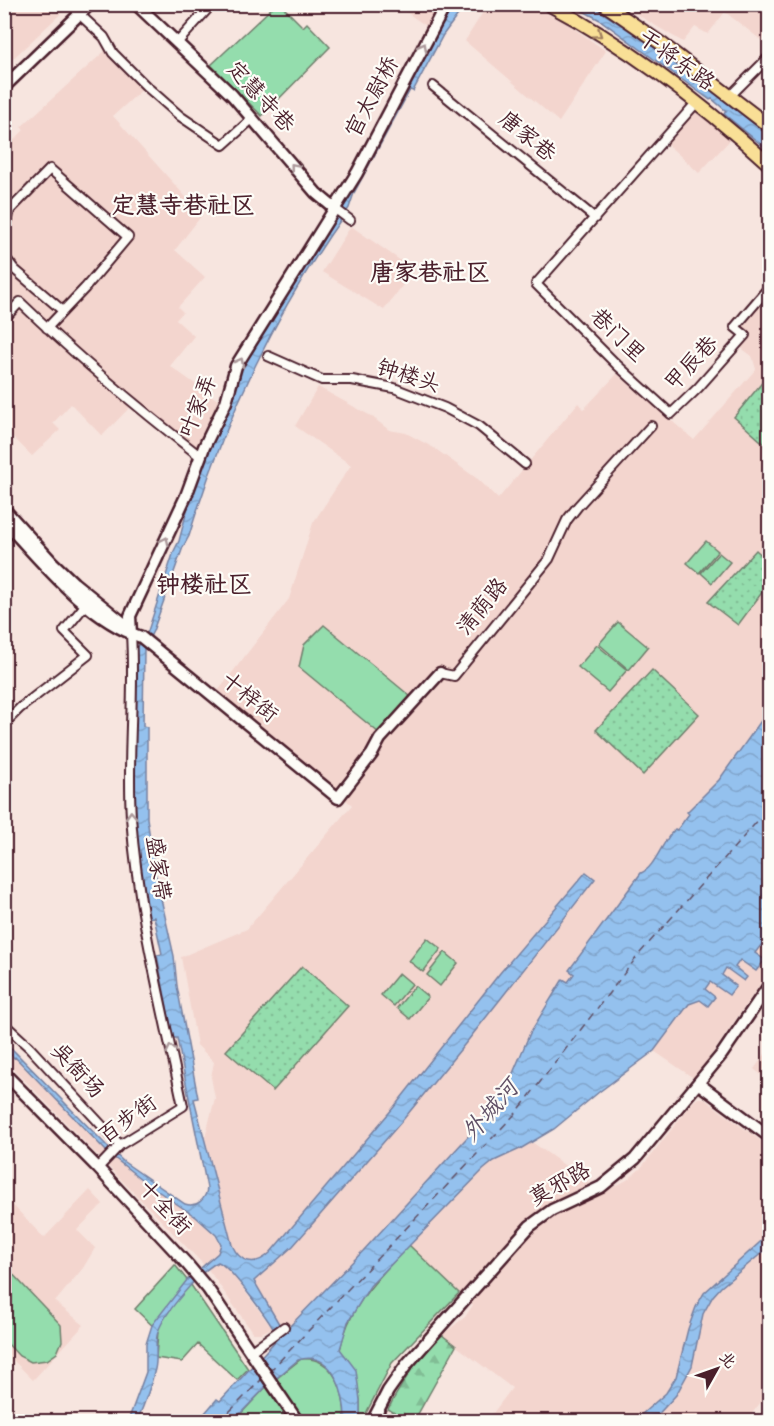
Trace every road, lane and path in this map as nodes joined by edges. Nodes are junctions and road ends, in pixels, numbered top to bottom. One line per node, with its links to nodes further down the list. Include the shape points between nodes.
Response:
1 (90, 4): 7 (street)
2 (136, 4): 8 (street, 定慧寺巷)
3 (212, 4): 8 (street)
4 (446, 4): 19 (street, 官太尉桥, one-way to 4)
5 (548, 4): 14 (main road, 干将东路, one-way to 14, via 592,29)
6 (604, 4): 13 (main road, 干将东路)
7 (80, 10): 10 (street); 12 (street); 15 (street, via 113,53 146,86 180,116 223,145)
8 (177, 43): 15 (street, 定慧寺巷)
9 (770, 56): 13 (street)
10 (4, 80)
11 (434, 86): 21 (street, 唐家巷)
12 (4, 87)
13 (731, 96): 16 (main road, 干将东路)
14 (697, 102): 17 (main road, 干将东路); 21 (street)
15 (253, 118): 19 (street, 定慧寺巷, one-way to 15, via 316,193)
16 (770, 127)
17 (770, 165)
18 (7, 209): 22 (street); 25 (street, via 50,169 128,237)
19 (336, 209): 20 (street, 定慧寺巷); 31 (street, 叶家弄, one-way to 19, via 226,402 236,366)
20 (347, 218)
21 (595, 218): 29 (street, 巷门里, via 536,284)
22 (4, 235)
23 (4, 256): 25 (street)
24 (770, 286): 29 (street, 甲辰巷, via 735,327 745,335)
25 (63, 311): 27 (street)
26 (4, 319): 27 (street, via 20,302)
27 (47, 328): 31 (street, via 146,415)
28 (268, 356): 32 (street, 钟楼头, via 322,380 352,380 394,388 445,408 479,426)
29 (671, 414)
30 (651, 426): 37 (street, 清荫路, via 567,520 549,560 453,676)
31 (201, 457): 36 (street, 叶家弄, one-way to 31, via 130,616)
32 (525, 464)
33 (4, 509): 36 (street, 十梓街, via 74,583)
34 (4, 521): 35 (street, 十梓街, via 57,579)
35 (86, 604): 36 (street, 十梓街); 38 (street, via 64,631 88,656)
36 (141, 638): 39 (street, 十梓街); 44 (street, 盛家带, one-way to 36, via 145,924 134,849 133,663)
37 (440, 673): 39 (street, 清荫路, via 380,739)
38 (4, 724)
39 (338, 798)
40 (770, 984): 43 (street, 莫邪路)
41 (4, 1024): 46 (street, 吴衙场)
42 (5, 1075): 47 (street, 十全街)
43 (699, 1084): 45 (street); 51 (street, 莫邪路, via 619,1174 541,1216 530,1226 407,1365)
44 (183, 1106): 46 (street, 百步街)
45 (770, 1137)
46 (118, 1148): 47 (street, 百步街)
47 (98, 1168): 49 (street, 十全街, via 196,1275)
48 (284, 1327): 49 (street)
49 (251, 1354): 50 (street, 十全街)
50 (298, 1422)
51 (372, 1422)

